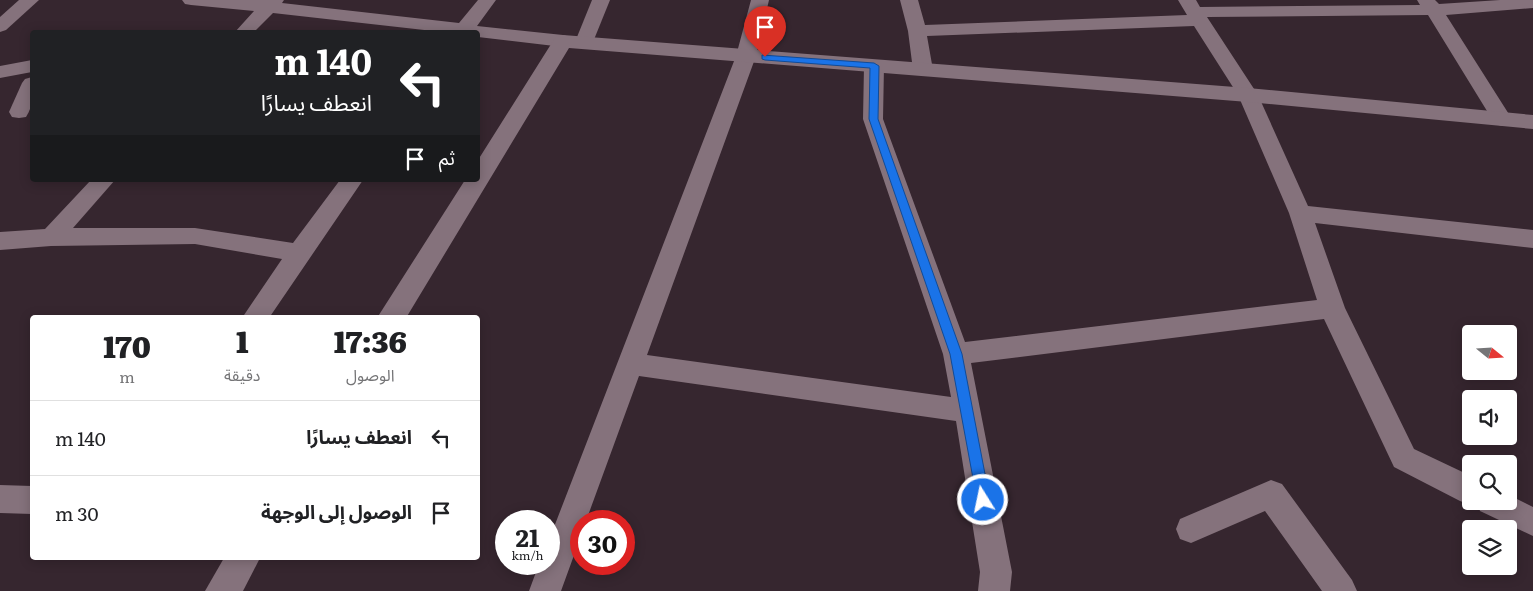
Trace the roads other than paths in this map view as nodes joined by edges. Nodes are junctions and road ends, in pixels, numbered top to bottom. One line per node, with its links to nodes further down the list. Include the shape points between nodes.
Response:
1 (30, 0): 11 (street)
2 (191, 0): 7 (street)
3 (487, 0): 14 (street)
4 (600, 0): 17 (street)
5 (760, 0): 18 (street)
6 (909, 0): 15 (street)
7 (272, 3): 12 (street); 13 (street)
8 (1533, 3): 9 (street)
9 (1430, 5): 10 (street); 26 (street)
10 (1194, 11): 15 (street); 24 (street)
11 (0, 26)
12 (246, 30)
13 (449, 30)
14 (464, 30)
15 (917, 31): 21 (street)
16 (480, 33): 17 (street)
17 (574, 41): 18 (street); 28 (street)
18 (746, 56): 20 (street); 41 (street)
19 (30, 66): 22 (street)
20 (874, 66): 21 (street); 40 (street, via 873,119)
21 (923, 70): 24 (street)
22 (0, 72)
23 (30, 87): 25 (street)
24 (1248, 95): 26 (street); 32 (street)
25 (19, 112)
26 (1502, 119): 27 (street)
27 (1533, 122)
28 (480, 175)
29 (102, 182): 33 (street)
30 (351, 182): 36 (street)
31 (475, 182): 39 (street)
32 (1300, 213): 34 (street); 37 (street)
33 (51, 237): 35 (street); 36 (street, via 194,236)
34 (1533, 239)
35 (0, 241)
36 (298, 253): 38 (street)
37 (1332, 308): 40 (street); 43 (street, via 1404,458)
38 (257, 315)
39 (393, 315)
40 (956, 354): 42 (street)
41 (631, 364): 42 (street); 51 (street)
42 (968, 411): 52 (street, via 996,572)
43 (1462, 487)
44 (0, 499): 45 (street)
45 (30, 500)
46 (1509, 510): 47 (street)
47 (1533, 522)
48 (1191, 529): 53 (street, via 1271,494)
49 (242, 560): 50 (street)
50 (223, 591)
51 (545, 591)
52 (994, 591)
53 (1341, 591)

